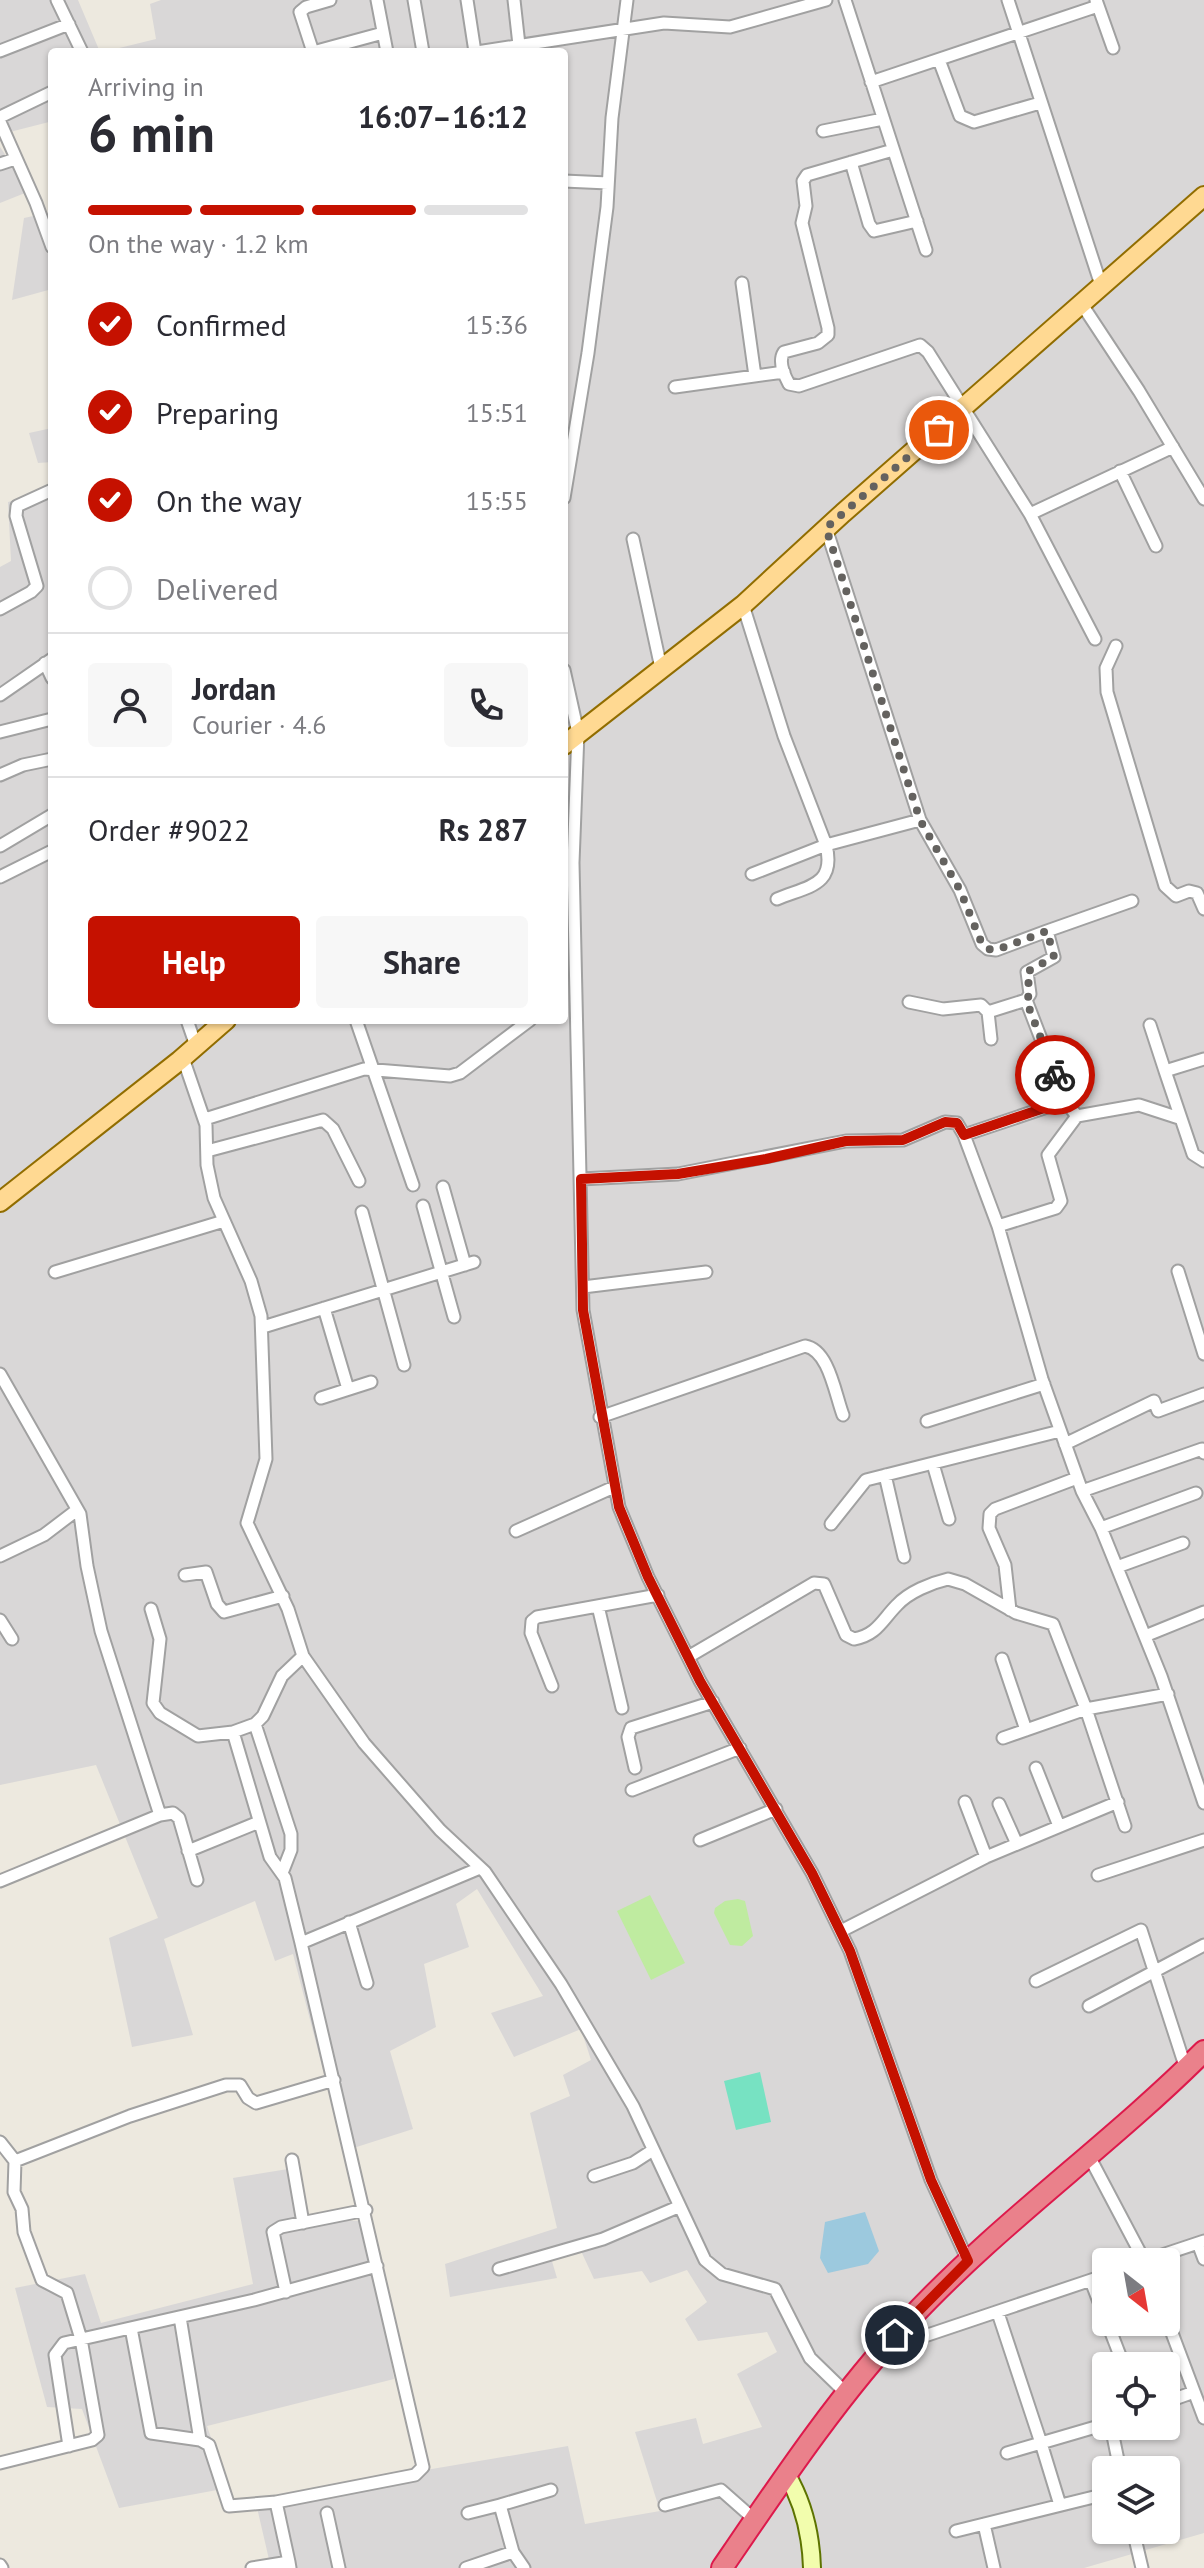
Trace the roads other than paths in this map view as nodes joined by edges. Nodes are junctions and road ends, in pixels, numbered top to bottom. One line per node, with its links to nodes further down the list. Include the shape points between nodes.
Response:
1 (57, 0): 12 (street)
2 (330, 0): 18 (street, via 300,12)
3 (377, 0): 14 (street)
4 (414, 0): 21 (street)
5 (467, 0): 22 (street)
6 (514, 0): 16 (street)
7 (627, 0): 13 (street)
8 (826, 0): 13 (street, via 730,27 664,23)
9 (845, 0): 27 (street)
10 (1008, 0): 15 (street)
11 (1097, 3): 15 (street); 24 (street)
12 (69, 24): 17 (street); 25 (street)
13 (622, 30): 16 (street); 38 (street)
14 (383, 33): 19 (street); 20 (street)
15 (1016, 34): 26 (street); 29 (street)
16 (519, 45): 23 (street)
17 (80, 48)
18 (312, 48)
19 (328, 48)
20 (386, 48)
21 (422, 48)
22 (475, 48)
23 (501, 48)
24 (1113, 48)
25 (0, 51)
26 (939, 60): 27 (street); 29 (street, via 967,122)
27 (871, 82): 30 (street)
28 (48, 94): 31 (street)
29 (1040, 103): 44 (street)
30 (883, 119): 32 (street); 33 (street)
31 (0, 120): 34 (street)
32 (823, 131)
33 (893, 150): 35 (street); 40 (street)
34 (15, 159): 36 (street); 41 (street)
35 (851, 162): 40 (street, via 870,227 880,231); 46 (street, via 807,175 803,181 802,223 828,335 784,352)
36 (0, 164)
37 (568, 181): 38 (street)
38 (608, 183): 52 (street)
39 (1204, 198): 44 (main road)
40 (917, 221): 42 (street)
41 (48, 230)
42 (926, 250)
43 (742, 283): 47 (street)
44 (1101, 285): 45 (main road)
45 (1081, 303): 49 (main road); 50 (street)
46 (784, 372): 47 (street); 49 (street, via 789,384 799,386 920,345)
47 (755, 376): 48 (street)
48 (675, 387)
49 (963, 409): 55 (street); 56 (main road)
50 (1173, 447): 51 (street); 54 (street)
51 (1120, 471): 55 (street); 58 (street)
52 (568, 474)
53 (48, 492): 60 (street, via 17,506 37,586)
54 (1204, 499)
55 (1030, 514): 61 (street)
56 (826, 528): 59 (main road); 73 (street)
57 (633, 539): 64 (street)
58 (1156, 546)
59 (743, 605): 64 (main road); 74 (street, via 784,736)
60 (0, 609)
61 (1095, 639)
62 (1116, 646): 81 (street, via 1106,668 1107,692 1165,886 1176,896 1197,893)
63 (48, 662): 65 (street)
64 (661, 668): 69 (main road)
65 (0, 695)
66 (568, 709): 69 (street)
67 (48, 720): 68 (street)
68 (0, 732)
69 (571, 739): 83 (street)
70 (48, 760): 71 (street)
71 (0, 775)
72 (48, 817): 75 (street)
73 (920, 820): 74 (street); 82 (street, via 960,890 982,944 996,950)
74 (826, 845): 77 (street); 79 (street, via 829,868 823,879)
75 (0, 846)
76 (48, 853): 78 (street)
77 (752, 874)
78 (0, 877)
79 (777, 899)
80 (1132, 901): 82 (street)
81 (1204, 909)
82 (1047, 931): 84 (street, via 1054,957 1027,972)
83 (570, 973): 104 (street)
84 (1026, 1000): 86 (street); 97 (street)
85 (909, 1002): 86 (street, via 943,1009 981,1005)
86 (988, 1012): 92 (street)
87 (187, 1024): 93 (street)
88 (222, 1024): 93 (main road)
89 (357, 1024): 95 (street)
90 (525, 1024): 95 (street, via 450,1076)
91 (1150, 1025): 96 (street)
92 (991, 1039)
93 (190, 1052): 100 (street); 108 (main road)
94 (1204, 1059): 96 (street)
95 (372, 1069): 100 (street); 106 (street)
96 (1165, 1071): 99 (street)
97 (1065, 1101): 98 (street); 101 (street)
98 (1077, 1116): 99 (street, via 1139,1105); 112 (street, via 1048,1155 1061,1201 1056,1208)
99 (1179, 1118): 103 (street, via 1193,1154)
100 (205, 1119): 102 (street)
101 (964, 1135): 104 (street, via 957,1123 945,1122 903,1140 846,1141 678,1174); 112 (street)
102 (207, 1151): 105 (street, via 323,1120 333,1129); 111 (street, via 209,1181)
103 (1204, 1161)
104 (581, 1179): 117 (street)
105 (359, 1181)
106 (413, 1185)
107 (443, 1187): 115 (street, via 470,1264)
108 (0, 1202)
109 (423, 1206): 115 (street)
110 (362, 1212): 118 (street)
111 (224, 1221): 114 (street); 121 (street, via 251,1281)
112 (998, 1226): 126 (street)
113 (1178, 1271): 122 (street)
114 (55, 1272)
115 (441, 1272): 118 (street); 120 (street)
116 (706, 1272): 117 (street)
117 (583, 1287): 131 (street)
118 (383, 1290): 119 (street); 123 (street)
119 (324, 1308): 121 (street); 127 (street)
120 (454, 1317)
121 (263, 1327): 153 (street, via 266,1459 247,1523)
122 (1204, 1354)
123 (404, 1365)
124 (0, 1374): 142 (street)
125 (371, 1382): 127 (street)
126 (1044, 1384): 132 (street); 133 (street)
127 (348, 1389): 129 (street)
128 (1204, 1394): 134 (street, via 1158,1411 1154,1401)
129 (321, 1398)
130 (843, 1415): 131 (street, via 823,1360 818,1351 805,1346)
131 (600, 1417): 139 (street)
132 (927, 1421)
133 (1060, 1431): 134 (street); 136 (street)
134 (1065, 1444): 138 (street)
135 (1204, 1453): 140 (street, via 1202,1449)
136 (933, 1464): 137 (street); 143 (street)
137 (885, 1475): 144 (street, via 859,1485); 149 (street)
138 (1077, 1478): 140 (street); 156 (street, via 990,1514 989,1528 1005,1565)
139 (614, 1487): 146 (street); 152 (street)
140 (1082, 1491): 145 (street)
141 (1196, 1493): 145 (street)
142 (77, 1510): 148 (street, via 44,1535); 182 (street, via 101,1631)
143 (949, 1519)
144 (831, 1524)
145 (1101, 1528): 150 (street)
146 (516, 1531)
147 (1183, 1543): 150 (street)
148 (0, 1556)
149 (904, 1557)
150 (1117, 1567): 159 (street)
151 (185, 1575): 153 (street, via 206,1572 224,1612)
152 (658, 1595): 154 (street); 162 (street)
153 (283, 1596): 161 (street)
154 (598, 1606): 164 (street, via 532,1621 531,1633); 167 (street)
155 (151, 1609): 171 (street, via 160,1639 152,1694 155,1709 198,1736)
156 (1010, 1610): 162 (street, via 948,1579 907,1596 881,1627 854,1639 846,1635 824,1584 814,1583); 168 (street, via 1053,1624)
157 (1204, 1612): 159 (street)
158 (0, 1620): 160 (street)
159 (1145, 1636): 165 (street)
160 (12, 1639)
161 (303, 1656): 169 (street, via 282,1676 269,1710); 191 (street, via 364,1743)
162 (688, 1657): 166 (street)
163 (1002, 1659): 170 (street)
164 (552, 1686)
165 (1168, 1694): 168 (street); 179 (street)
166 (713, 1702): 173 (street); 174 (street, via 631,1728)
167 (622, 1708)
168 (1086, 1709): 170 (street); 178 (street)
169 (255, 1724): 171 (street); 192 (street, via 291,1834)
170 (1026, 1730): 172 (street)
171 (233, 1732): 183 (street)
172 (1003, 1738)
173 (740, 1748): 176 (street); 181 (street)
174 (635, 1768)
175 (1036, 1768): 184 (street)
176 (632, 1790)
177 (965, 1802): 190 (street)
178 (1118, 1802): 184 (street); 185 (street)
179 (1204, 1803)
180 (999, 1804): 188 (street)
181 (776, 1809): 186 (street); 197 (street)
182 (160, 1815): 189 (street, via 176,1815); 195 (street)
183 (259, 1822): 189 (street); 192 (street, via 272,1863)
184 (1059, 1826): 188 (street)
185 (1125, 1826)
186 (700, 1840)
187 (1204, 1840): 193 (street)
188 (1017, 1844): 190 (street)
189 (188, 1851): 194 (street)
190 (986, 1857): 197 (street)
191 (480, 1868): 196 (street); 208 (street, via 561,1984)
192 (282, 1873): 198 (street)
193 (1098, 1875)
194 (197, 1880)
195 (0, 1881)
196 (349, 1922): 198 (street); 202 (street)
197 (841, 1931): 220 (street, via 931,2180)
198 (301, 1943): 206 (street)
199 (1204, 1945): 200 (street)
200 (1155, 1972): 201 (street, via 1141,1930); 203 (street); 205 (street)
201 (1036, 1981)
202 (367, 1983)
203 (1089, 2006)
204 (1204, 2051): 205 (highway)
205 (1186, 2069): 209 (highway)
206 (334, 2080): 211 (street, via 256,2103 240,2085 226,2085); 214 (street)
207 (0, 2142): 211 (street)
208 (653, 2150): 212 (street); 213 (street)
209 (1089, 2156): 217 (street); 220 (highway)
210 (292, 2160): 215 (street)
211 (15, 2161): 229 (street, via 14,2192 37,2271 49,2285 65,2290)
212 (594, 2176)
213 (678, 2207): 222 (street, via 603,2239); 232 (street, via 712,2268 775,2289 810,2358)
214 (366, 2210): 215 (street); 221 (street)
215 (303, 2223): 224 (street, via 273,2232)
216 (1201, 2242): 218 (street); 219 (street)
217 (1136, 2248)
218 (1180, 2249)
219 (1204, 2259)
220 (968, 2261): 230 (highway)
221 (377, 2266): 224 (street); 244 (street, via 423,2467 415,2475)
222 (499, 2269)
223 (1091, 2281): 225 (street)
224 (286, 2292): 226 (street)
225 (998, 2313): 230 (street); 237 (street)
226 (180, 2317): 227 (street); 236 (street)
227 (131, 2328): 229 (street); 236 (street, via 149,2430 155,2436)
228 (1173, 2336): 231 (street)
229 (81, 2339): 238 (street, via 56,2351); 238 (street, via 98,2435)
230 (882, 2350): 232 (highway)
231 (1194, 2392): 233 (street); 234 (street)
232 (846, 2393): 241 (highway)
233 (1180, 2397)
234 (1203, 2410)
235 (1092, 2430): 237 (street)
236 (200, 2440): 244 (street, via 211,2449 229,2506)
237 (1041, 2443): 239 (street); 247 (street)
238 (69, 2446): 240 (street)
239 (1007, 2453)
240 (0, 2463)
241 (787, 2475): 250 (highway); 261 (street, via 800,2498)
242 (551, 2490): 245 (street)
243 (1092, 2497): 247 (street)
244 (276, 2502): 255 (street)
245 (500, 2505): 249 (street); 254 (street)
246 (665, 2505): 250 (street, via 721,2490)
247 (1060, 2505): 251 (street)
248 (327, 2513): 257 (street)
249 (468, 2513)
250 (755, 2520): 260 (highway)
251 (984, 2524): 252 (street); 262 (street)
252 (956, 2531)
253 (1136, 2544): 263 (street)
254 (513, 2552): 258 (street); 259 (street)
255 (290, 2565): 256 (street)
256 (252, 2568)
257 (339, 2568)
258 (466, 2568)
259 (524, 2568)
260 (722, 2568)
261 (812, 2568)
262 (994, 2568)
263 (1142, 2568)

